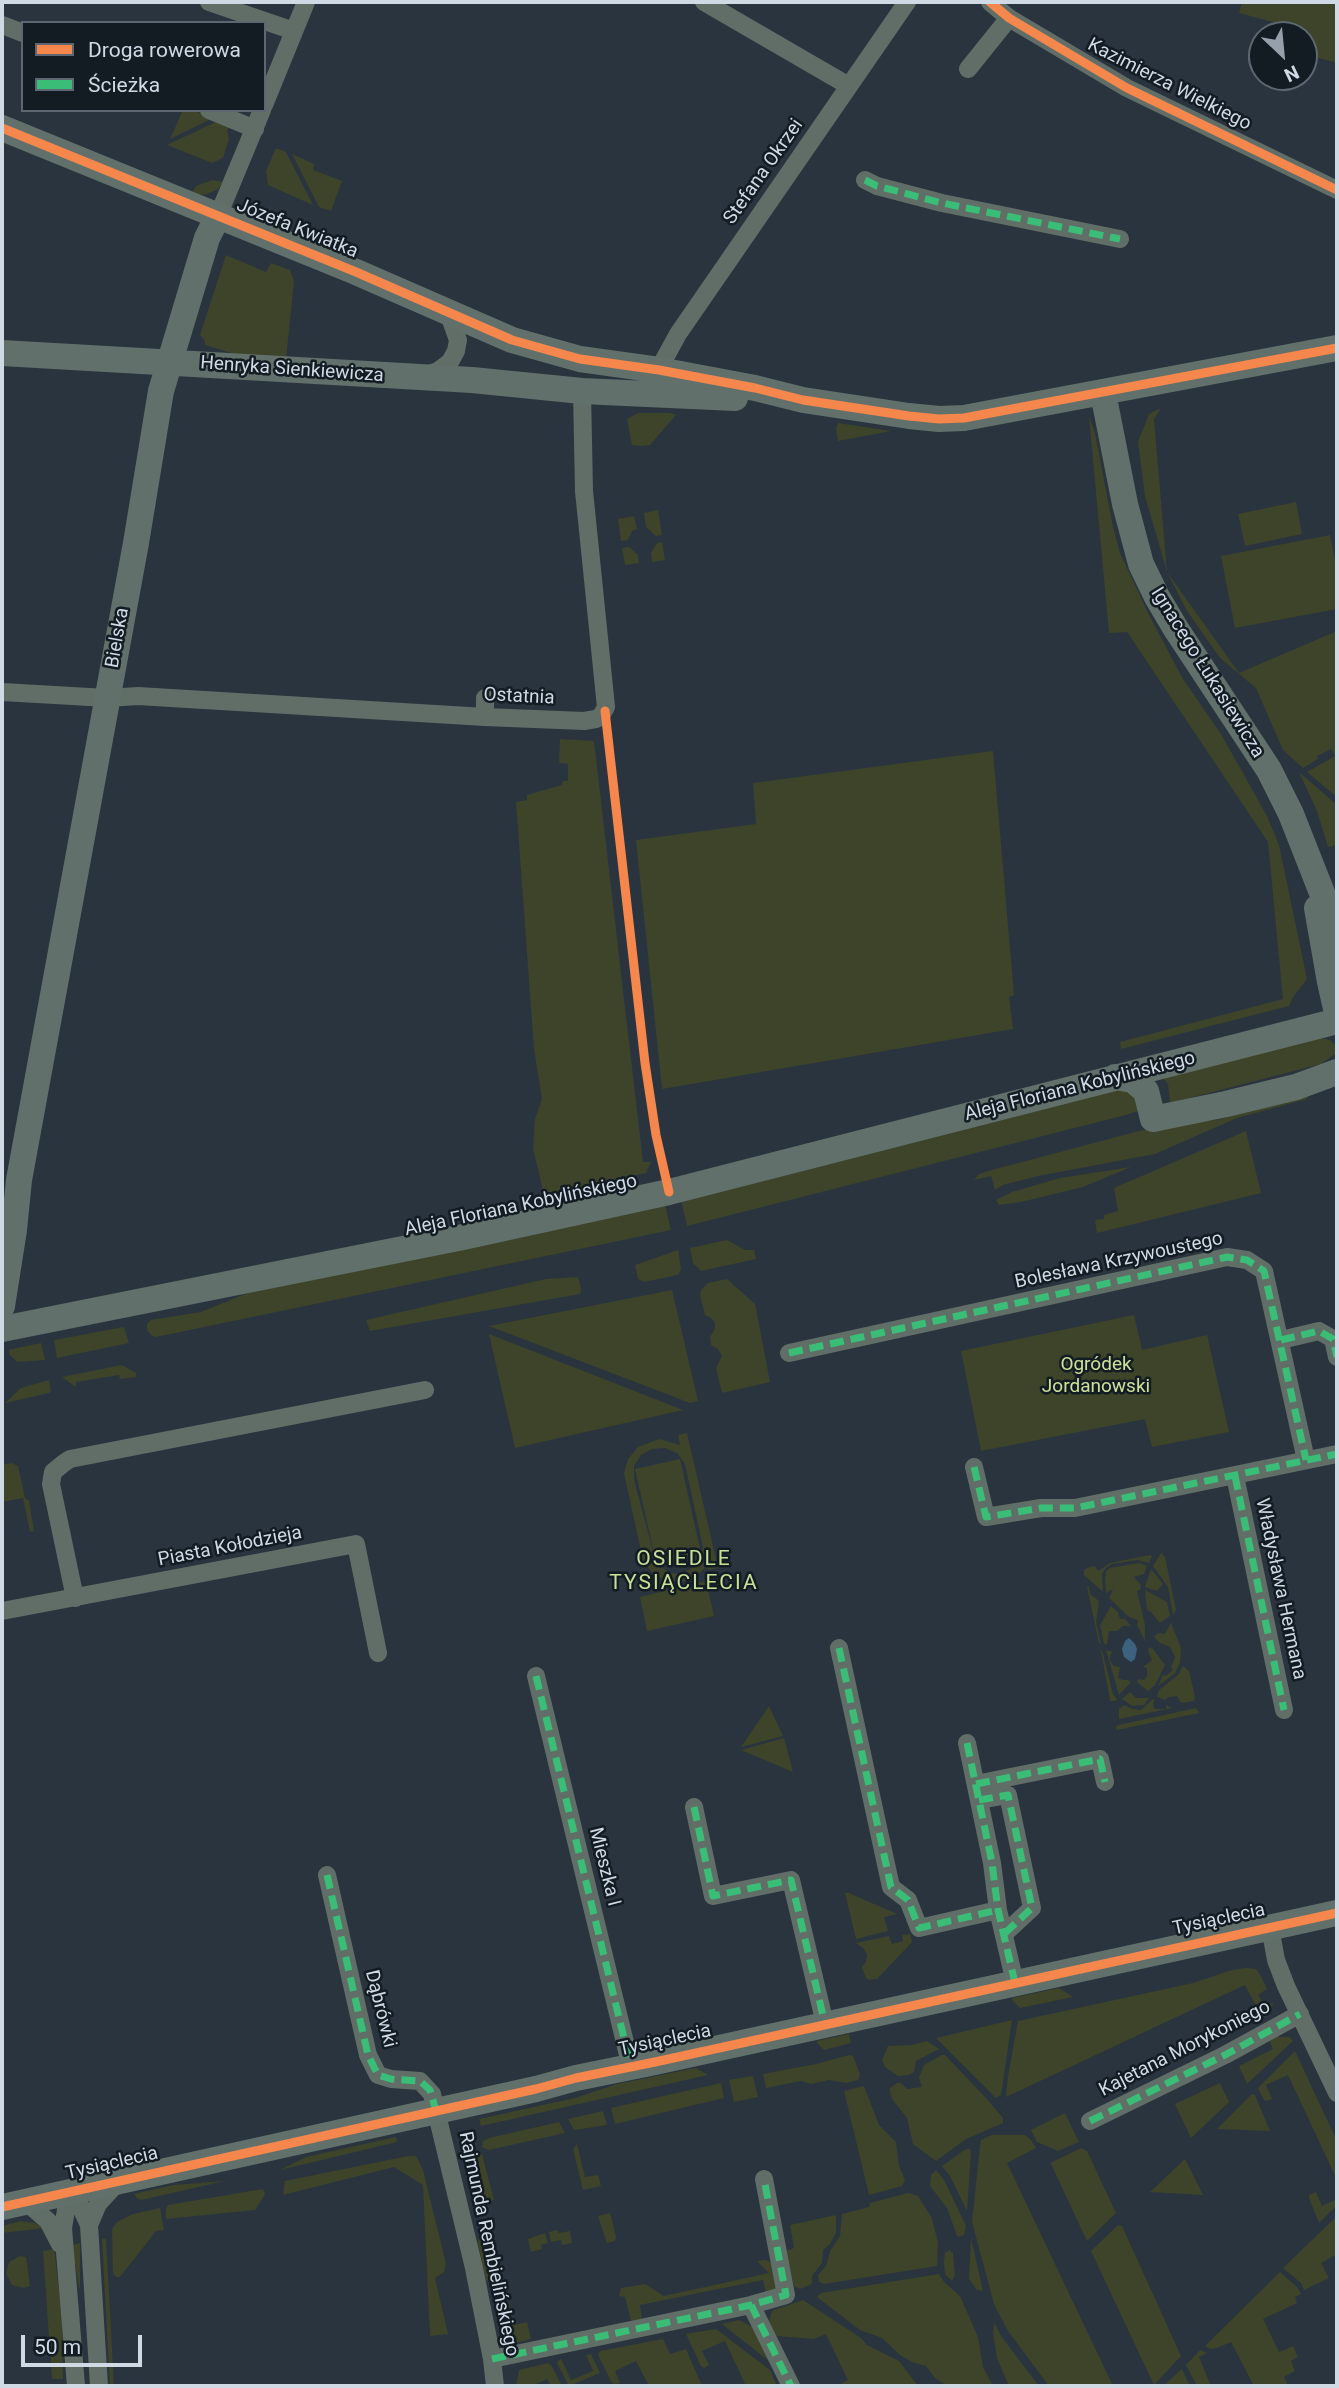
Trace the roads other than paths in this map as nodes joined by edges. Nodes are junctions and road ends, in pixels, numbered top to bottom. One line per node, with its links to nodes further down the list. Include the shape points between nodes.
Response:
1 (209, 2): 7 (street)
2 (306, 2): 10 (street)
3 (704, 2): 13 (street)
4 (907, 2): 13 (street, Stefana Okrzei)
5 (990, 2): 6 (street, Kazimierza Wielkiego)
6 (1009, 18): 12 (street); 20 (street, Kazimierza Wielkiego, via 1127,88)
7 (265, 21)
8 (266, 21): 10 (street)
9 (2, 25): 11 (street)
10 (294, 31): 14 (street)
11 (21, 32)
12 (968, 69)
13 (849, 86): 28 (street, Stefana Okrzei, via 686,323)
14 (266, 100)
15 (214, 112): 18 (street)
16 (261, 112): 18 (street, Bielska)
17 (2, 128): 21 (street, Józefa Kwiatka)
18 (255, 129): 21 (street, Bielska)
19 (865, 180): 22 (street, via 942,203)
20 (1337, 190)
21 (218, 216): 23 (street, Józefa Kwiatka); 27 (street, Bielska)
22 (1120, 239)
23 (448, 312): 26 (street, Józefa Kwiatka, via 512,340); 29 (street, via 458,340 456,351 438,371)
24 (1337, 348): 33 (street)
25 (2, 353): 27 (street, Henryka Sienkiewicza)
26 (580, 359): 28 (street, Józefa Kwiatka); 31 (street, via 575,376)
27 (168, 362): 29 (street, Henryka Sienkiewicza); 37 (street, Bielska)
28 (659, 370): 31 (street, via 654,378 638,384); 34 (street, via 663,380); 35 (street, Józefa Kwiatka)
29 (418, 378): 30 (street, Henryka Sienkiewicza)
30 (508, 383): 31 (street); 32 (street, Henryka Sienkiewicza)
31 (543, 384)
32 (582, 391): 34 (street, Henryka Sienkiewicza); 39 (street, Ostatnia, via 584,491 604,711 596,719 584,721)
33 (1103, 393): 35 (street, via 939,419); 40 (street, Ignacego Łukasiewicza, via 1141,564 1176,629 1269,770)
34 (683, 396): 35 (street, Henryka Sienkiewicza)
35 (803, 400)
36 (2, 692): 37 (street, Ostatnia)
37 (107, 698): 39 (street, Ostatnia, via 138,696); 46 (street, Bielska)
38 (485, 698): 39 (street)
39 (485, 717)
40 (1310, 865): 41 (street, Ignacego Łukasiewicza); 42 (street, Ignacego Łukasiewicza)
41 (1337, 931)
42 (1337, 1013)
43 (1337, 1021): 45 (street, Aleja Floriana Kobylińskiego)
44 (1337, 1072): 45 (street, via 1296,1087 1153,1119 1146,1091 1133,1080)
45 (1115, 1077): 50 (street, Aleja Floriana Kobylińskiego, via 630,1201)
46 (19, 1180): 47 (street, Bielska); 48 (street, Bielska)
47 (2, 1224)
48 (6, 1278): 49 (street, Bielska); 50 (street, via 20,1307)
49 (2, 1306)
50 (52, 1319): 51 (street, Aleja Floriana Kobylińskiego)
51 (2, 1329)
52 (1281, 1340): 53 (street, Bolesława Krzywoustego, via 1264,1270 1247,1260 1227,1257); 54 (street, via 1319,1331 1333,1339); 57 (street, Bolesława Krzywoustego)
53 (789, 1353)
54 (1337, 1357)
55 (425, 1390): 60 (street, via 64,1462 54,1472 51,1484)
56 (1337, 1454): 57 (street, Władysława Hermana)
57 (1306, 1460): 59 (street, Władysława Hermana)
58 (974, 1467): 59 (street, Władysława Hermana, via 986,1517 1075,1508)
59 (1235, 1476): 65 (street, Władysława Hermana)
60 (75, 1598): 61 (street, Piasta Kołodzieja); 63 (street, Piasta Kołodzieja, via 356,1544)
61 (2, 1611)
62 (839, 1648): 71 (street, via 891,1887 908,1900 919,1928)
63 (378, 1653)
64 (537, 1676): 78 (street, Mieszka I)
65 (1284, 1710)
66 (967, 1742): 68 (street)
67 (1105, 1782): 68 (street, via 1100,1759)
68 (977, 1792): 71 (street); 74 (street, via 1008,1795 1032,1909)
69 (694, 1807): 77 (street, via 713,1896 791,1880)
70 (327, 1875): 80 (street, Dąbrówki, via 368,2055 378,2075 420,2081 430,2090)
71 (998, 1910): 74 (street)
72 (1337, 1913): 73 (street, Tysiąclecia)
73 (1270, 1927): 75 (street, Tysiąclecia); 76 (street, via 1276,1960)
74 (1004, 1934): 75 (street)
75 (1015, 1983): 77 (street, Tysiąclecia)
76 (1300, 2014): 79 (street); 81 (street, Kajetana Morykoniego)
77 (825, 2024): 78 (street, Tysiąclecia)
78 (631, 2067): 80 (street, Tysiąclecia)
79 (1337, 2094)
80 (436, 2111): 83 (street, Tysiąclecia); 89 (street, Rajmunda Rembielińskiego)
81 (1090, 2121)
82 (764, 2179): 88 (street, via 786,2295)
83 (119, 2181): 84 (street, Tysiąclecia); 86 (street, via 98,2204)
84 (69, 2192): 85 (street, Tysiąclecia); 86 (street); 87 (street, via 62,2222)
85 (14, 2204): 87 (street, via 39,2211)
86 (89, 2225): 91 (street)
87 (64, 2253): 90 (street)
88 (751, 2305): 89 (street); 93 (street)
89 (492, 2359): 92 (street, Rajmunda Rembielińskiego)
90 (76, 2386)
91 (99, 2386)
92 (495, 2386)
93 (791, 2386)

